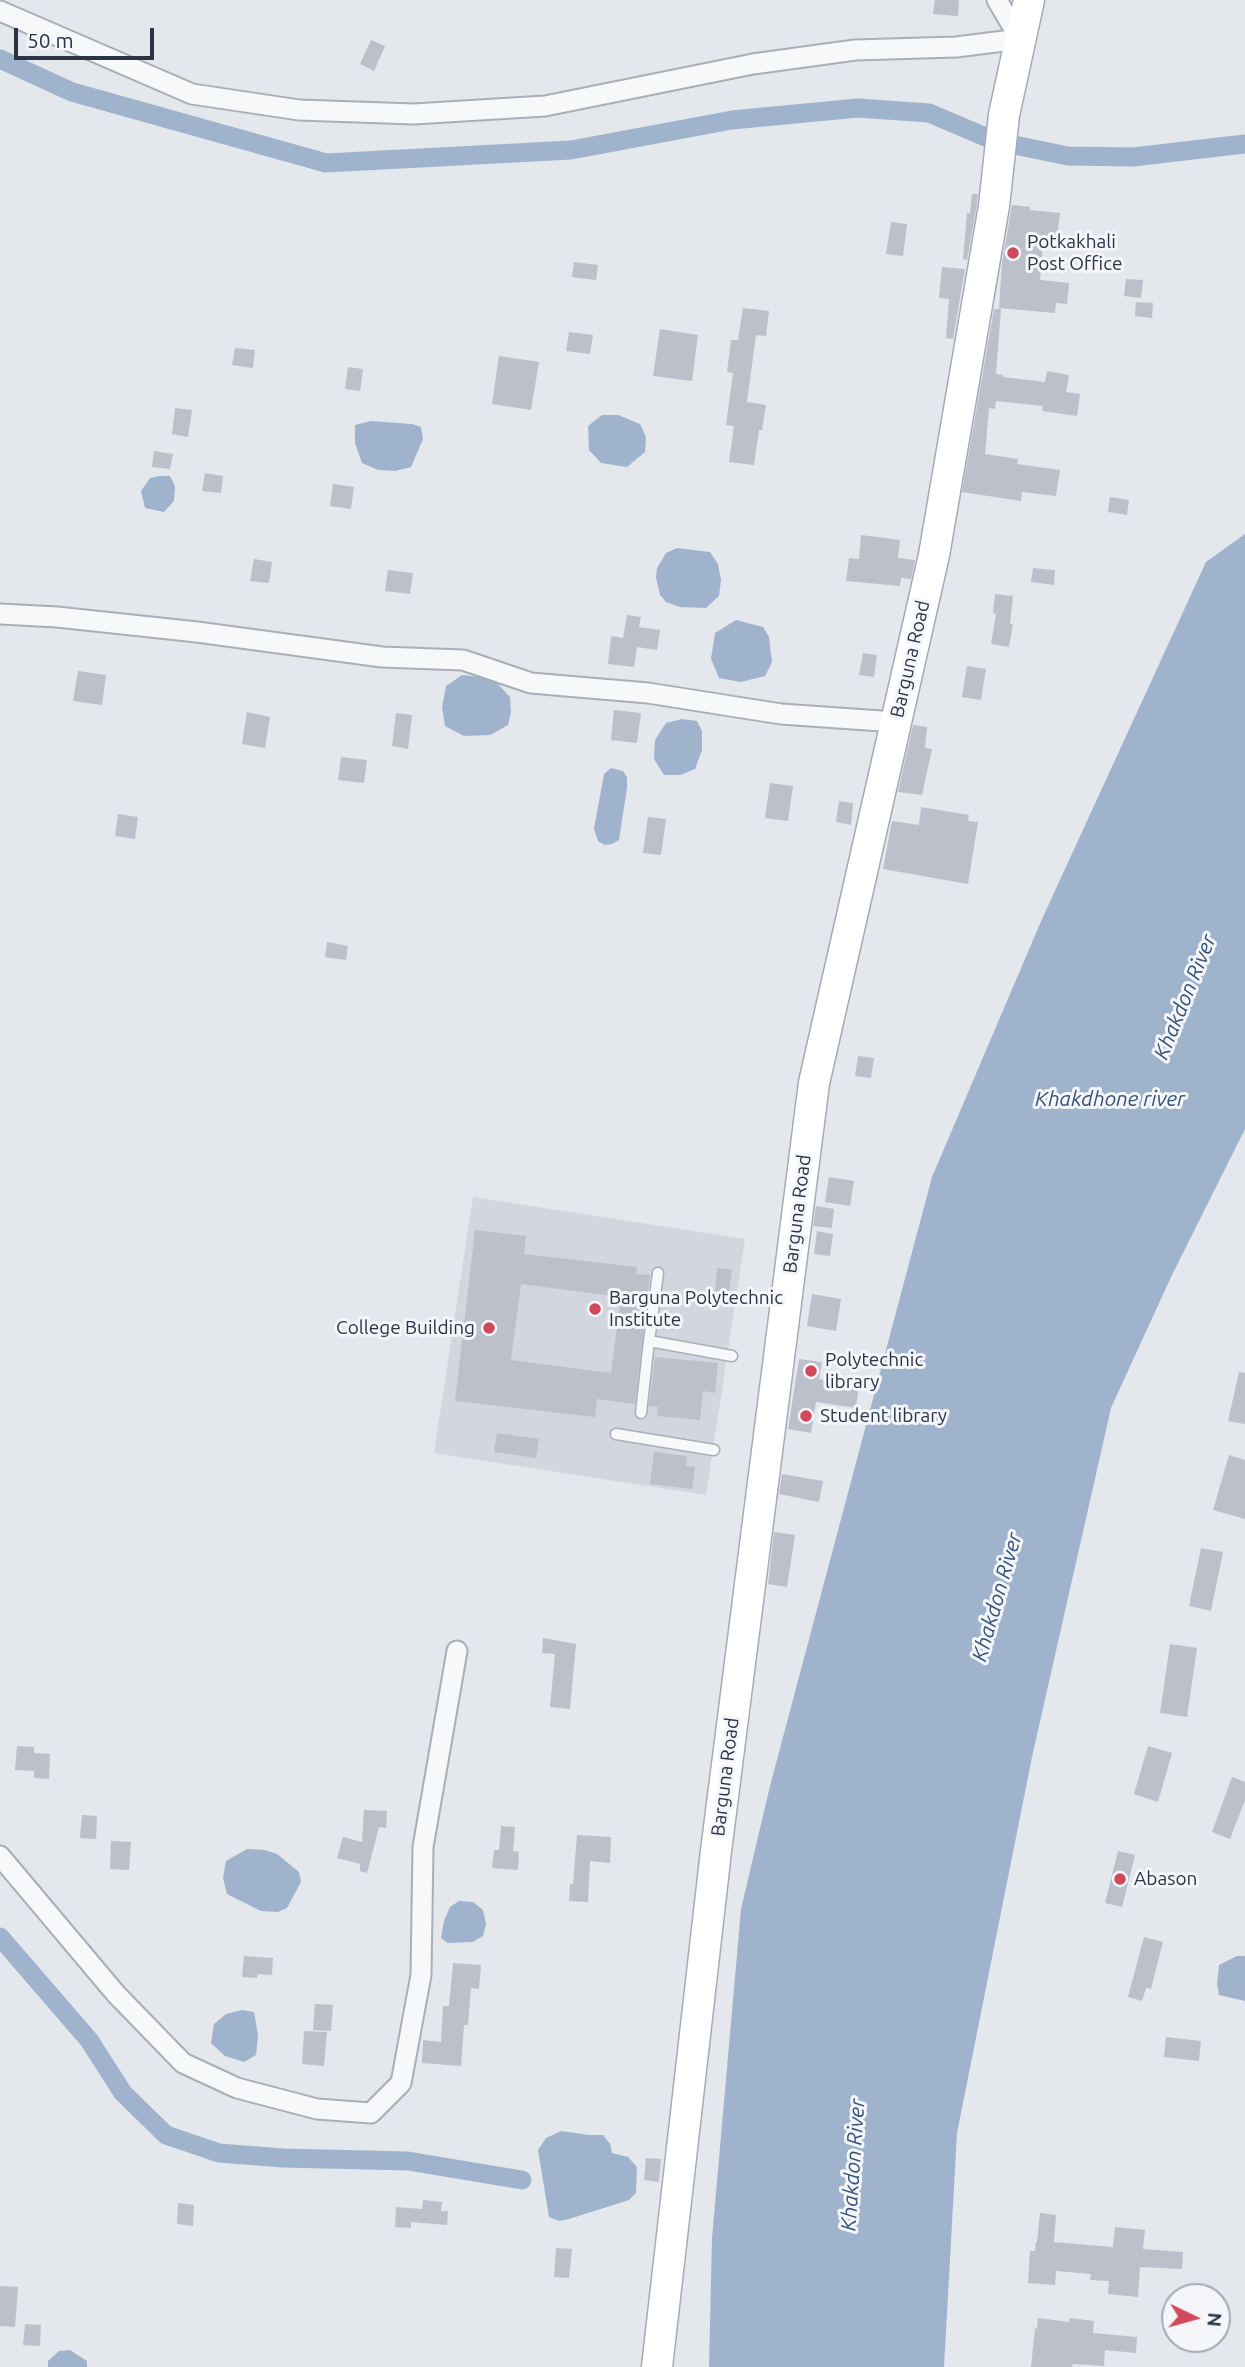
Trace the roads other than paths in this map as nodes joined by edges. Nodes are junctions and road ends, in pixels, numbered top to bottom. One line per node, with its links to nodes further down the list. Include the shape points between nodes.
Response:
1 (998, 0): 4 (street)
2 (1029, 0): 4 (main road, Barguna Road)
3 (0, 11): 4 (street, via 192,94 299,110 414,114 545,106 753,64 855,50 956,47)
4 (1020, 39): 6 (main road, Barguna Road, via 934,555)
5 (0, 614): 6 (street, via 197,632 382,657 463,660 531,683 648,693 781,714)
6 (896, 722): 15 (main road, Barguna Road, via 814,1083 716,1851)
7 (659, 1273): 8 (lane)
8 (649, 1340): 9 (lane); 10 (lane)
9 (732, 1356)
10 (641, 1413)
11 (616, 1434): 12 (lane)
12 (715, 1450)
13 (457, 1651): 14 (street, via 423,1847 419,1989 401,2083 371,2113 317,2109 237,2088 183,2063 117,1994)
14 (0, 1856)
15 (657, 2367)

